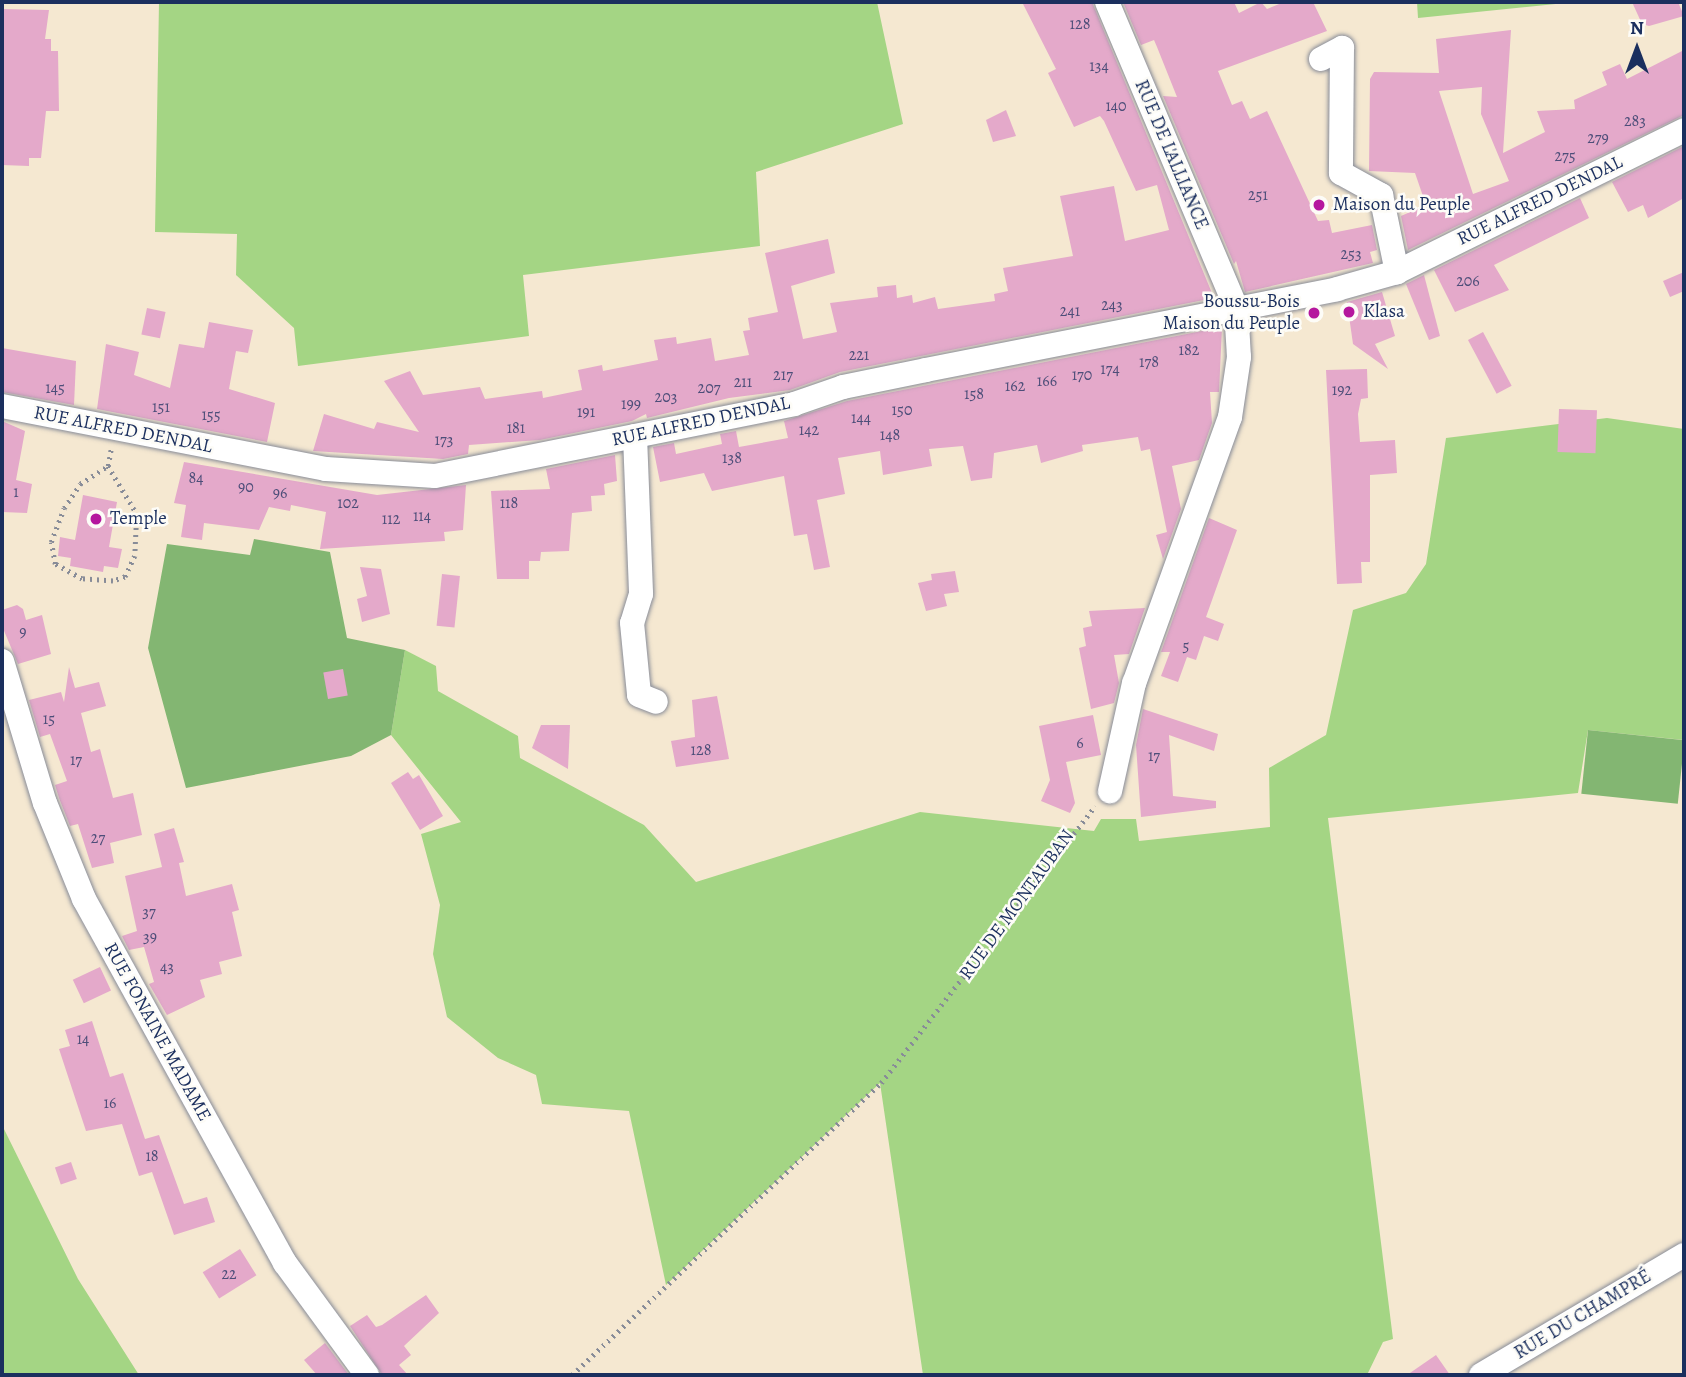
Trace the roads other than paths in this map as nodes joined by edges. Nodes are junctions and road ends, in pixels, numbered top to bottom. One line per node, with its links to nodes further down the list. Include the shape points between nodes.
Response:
1 (1107, 2): 5 (street, RUE DE L'ALLIANCE)
2 (1321, 59): 4 (street, via 1342,48 1341,173 1381,195)
3 (1684, 130): 4 (street, RUE ALFRED DENDAL)
4 (1397, 272): 5 (street, RUE ALFRED DENDAL)
5 (1236, 308): 7 (street, RUE ALFRED DENDAL, via 843,387 794,404); 10 (street, via 1240,357 1230,417 1134,683)
6 (2, 406): 7 (street, RUE ALFRED DENDAL, via 326,469 419,479)
7 (635, 436): 9 (street, via 641,594 632,623 639,695)
8 (2, 661): 12 (street, RUE FONAINE MADAME, via 45,803 84,899 285,1263)
9 (656, 702)
10 (1110, 791)
11 (1684, 1255): 13 (street, RUE DU CHAMPRÉ)
12 (367, 1375)
13 (1481, 1375)

